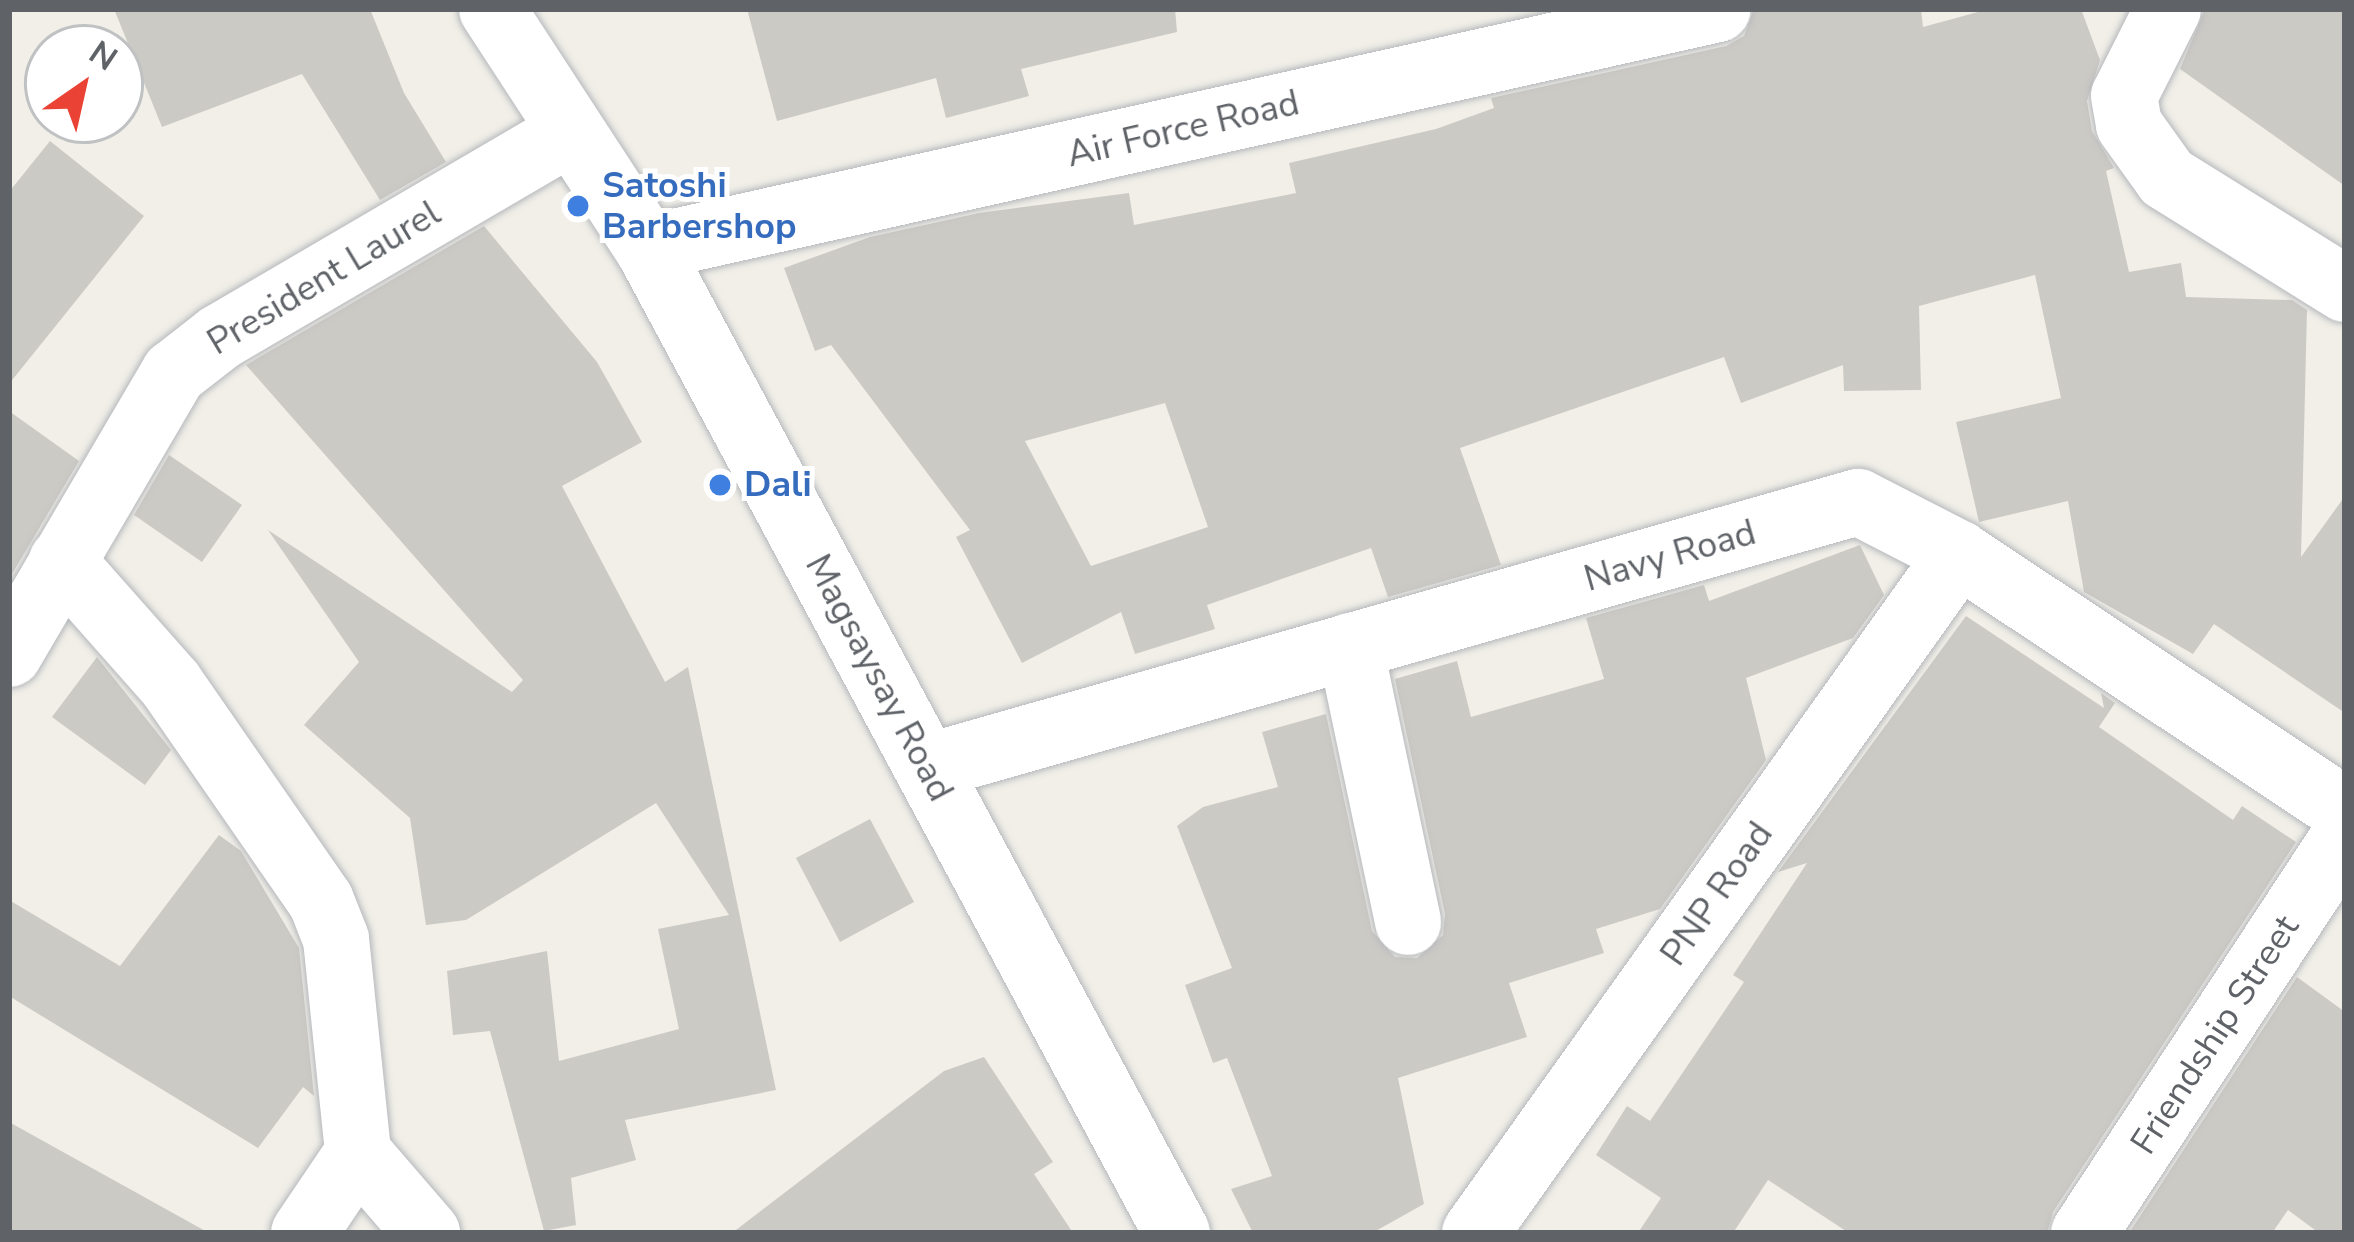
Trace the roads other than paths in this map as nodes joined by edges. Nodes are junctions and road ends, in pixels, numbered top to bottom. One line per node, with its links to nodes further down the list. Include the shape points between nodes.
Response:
1 (492, 9): 4 (street, Magsaysay Road)
2 (1718, 9): 5 (street, Air Force Road)
3 (2168, 9): 6 (street, via 2124,96 2129,125 2167,178)
4 (571, 131): 5 (street, Magsaysay Road); 8 (street, President Laurel, via 220,337 174,373)
5 (648, 248): 11 (street, Magsaysay Road)
6 (2345, 289)
7 (1959, 554): 9 (street, Navy Road, via 1858,502); 12 (street, Navy Road); 19 (street, PNP Road)
8 (62, 560): 10 (street, President Laurel); 15 (street, via 170,683 321,901 336,939)
9 (1350, 646): 11 (street, Navy Road); 14 (street)
10 (9, 654)
11 (927, 767): 18 (street, Magsaysay Road)
12 (2345, 810)
13 (2345, 836): 20 (street, Friendship Street)
14 (1408, 922)
15 (358, 1154): 16 (street); 17 (street)
16 (304, 1233)
17 (427, 1233)
18 (1177, 1233)
19 (1475, 1233)
20 (2084, 1233)

